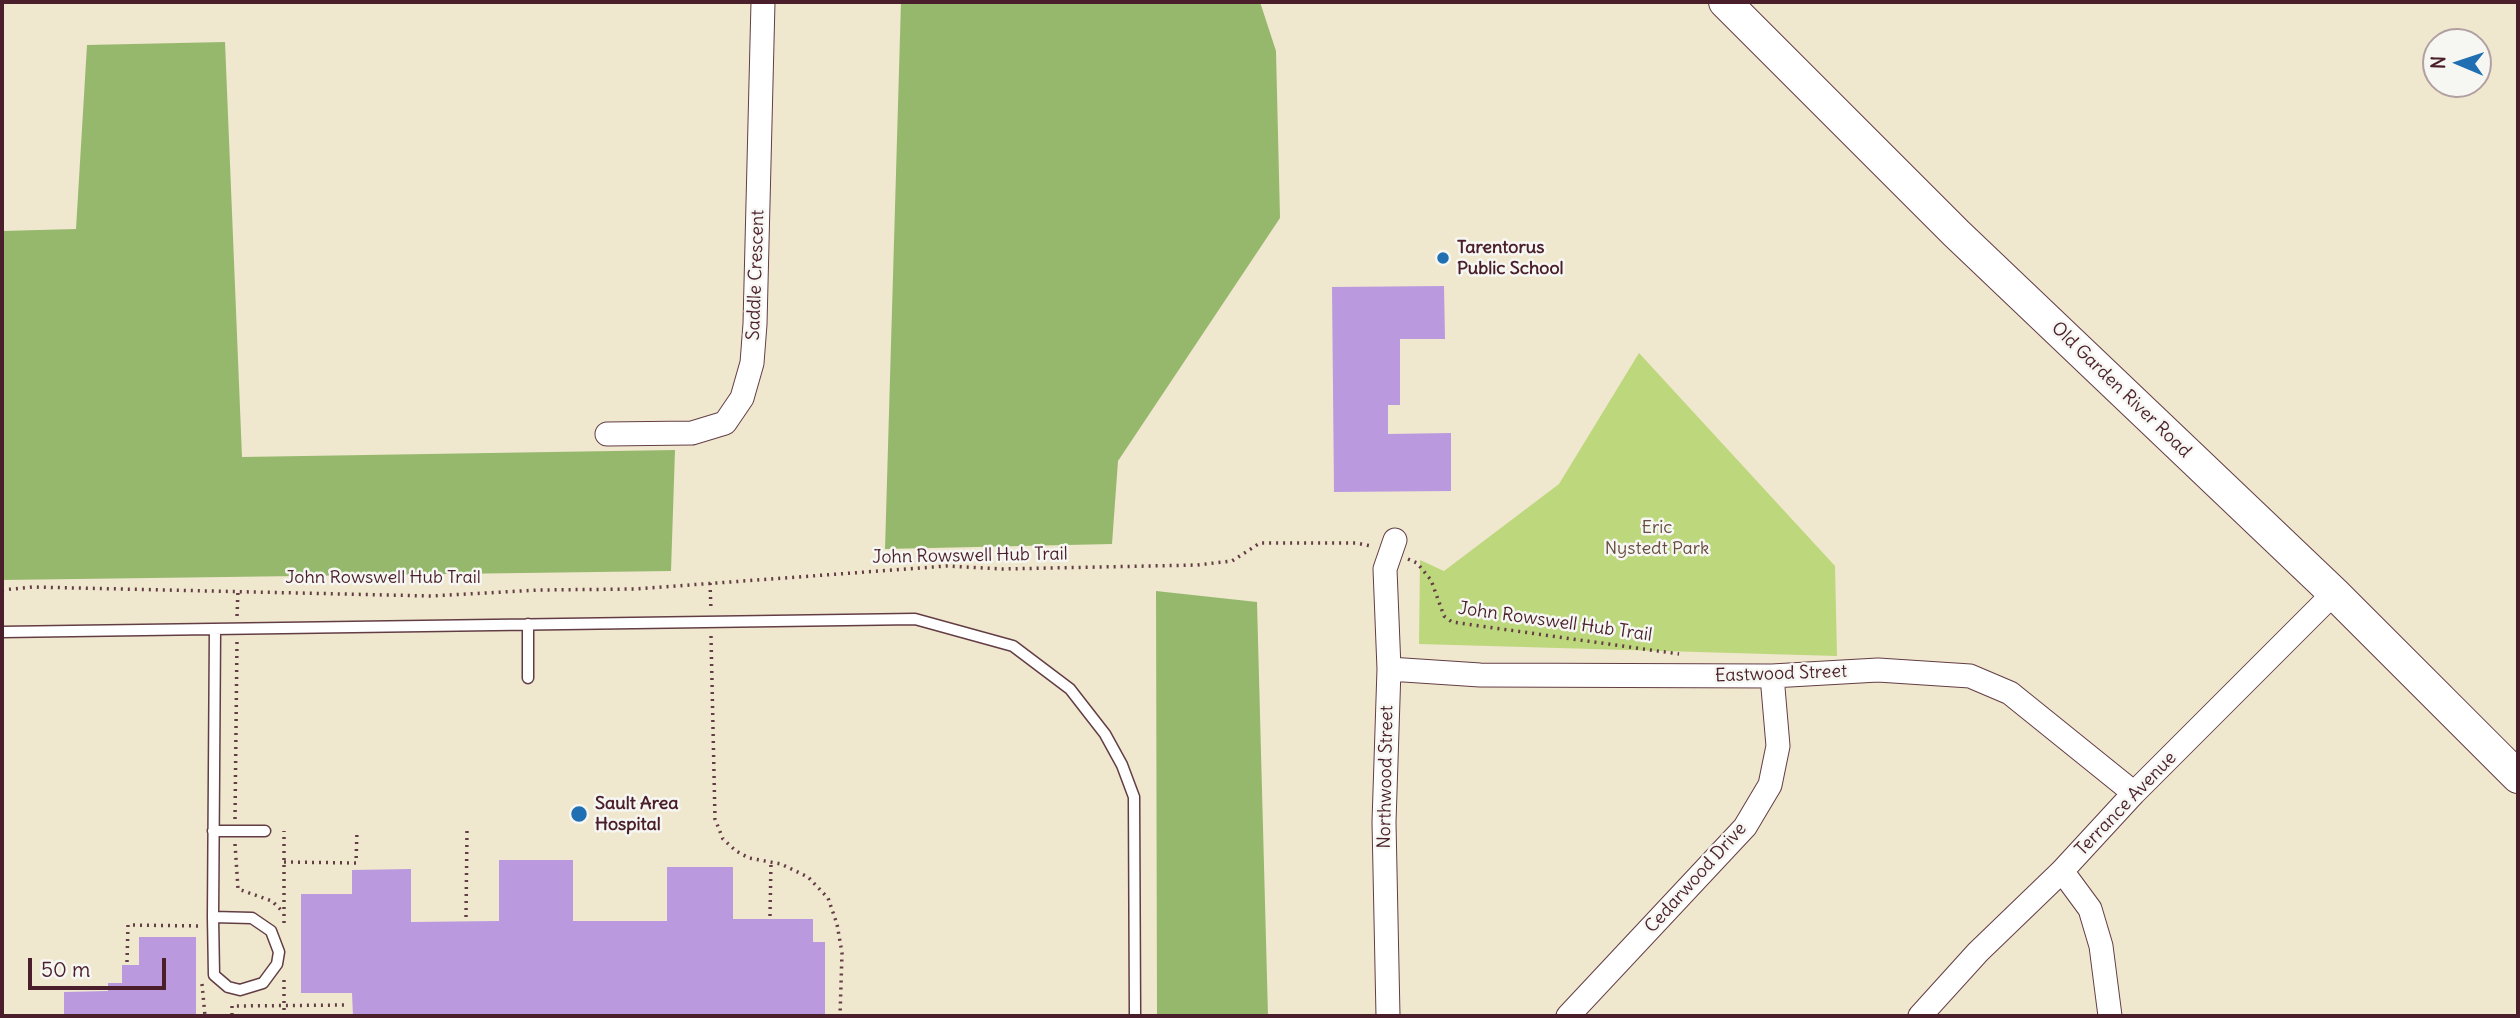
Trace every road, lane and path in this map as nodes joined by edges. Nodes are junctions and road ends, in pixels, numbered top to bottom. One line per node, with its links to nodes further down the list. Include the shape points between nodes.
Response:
1 (763, 2): 3 (street, Saddle Crescent, via 755,324 752,363 742,398 724,423 692,433)
2 (1726, 2): 8 (main road, Old Garden River Road, via 1956,233)
3 (607, 434)
4 (1393, 546): 5 (path, John Rowswell Hub Trail, via 1260,543 1232,561 1197,565 947,566); 14 (path, John Rowswell Hub Trail, via 1431,580 1444,616 1452,622); 15 (street, Northwood Street, via 1385,569)
5 (710, 583): 7 (path, John Rowswell Hub Trail, via 431,596); 9 (path)
6 (2, 590): 7 (path, John Rowswell Hub Trail)
7 (237, 590): 12 (path)
8 (2334, 593): 18 (main road, Old Garden River Road); 19 (street, Terrance Avenue)
9 (711, 623): 10 (lane); 26 (path, via 715,818 723,839 736,851 749,859); 36 (lane, via 915,619 1013,646 1070,689 1105,734 1134,797)
10 (528, 624): 12 (lane); 17 (lane)
11 (215, 629): 12 (lane); 13 (lane); 20 (lane)
12 (237, 629): 21 (path)
13 (2, 632)
14 (1684, 655)
15 (1389, 669): 16 (street, Eastwood Street, via 1480,676); 37 (street, Northwood Street, via 1384,822)
16 (1772, 676): 19 (street, Eastwood Street, via 1878,670 1970,676 2010,693); 38 (street, Cedarwood Drive, via 1779,746 1770,785 1745,827)
17 (528, 678)
18 (2516, 770)
19 (2134, 793): 27 (street, Terrance Avenue)
20 (213, 831): 21 (lane); 31 (lane)
21 (235, 831): 22 (lane); 28 (path, via 236,884 272,901)
22 (265, 831)
23 (357, 831): 25 (path, via 356,863)
24 (467, 831): 30 (path)
25 (284, 862)
26 (771, 862): 29 (path); 35 (path, via 808,877 828,898 842,953)
27 (2062, 871): 39 (street, Terrance Avenue); 40 (street, via 2090,909 2101,946)
28 (284, 913)
29 (770, 916)
30 (466, 917)
31 (213, 921): 31 (lane, via 213,966 221,983 240,990 252,988 272,974 279,952 263,923 252,918); 32 (path, via 128,925)
32 (127, 962)
33 (348, 1005): 34 (path, via 232,1006 232,1015)
34 (225, 1016)
35 (841, 1016)
36 (1135, 1016)
37 (1388, 1016)
38 (1569, 1016)
39 (1920, 1016)
40 (2110, 1016)

